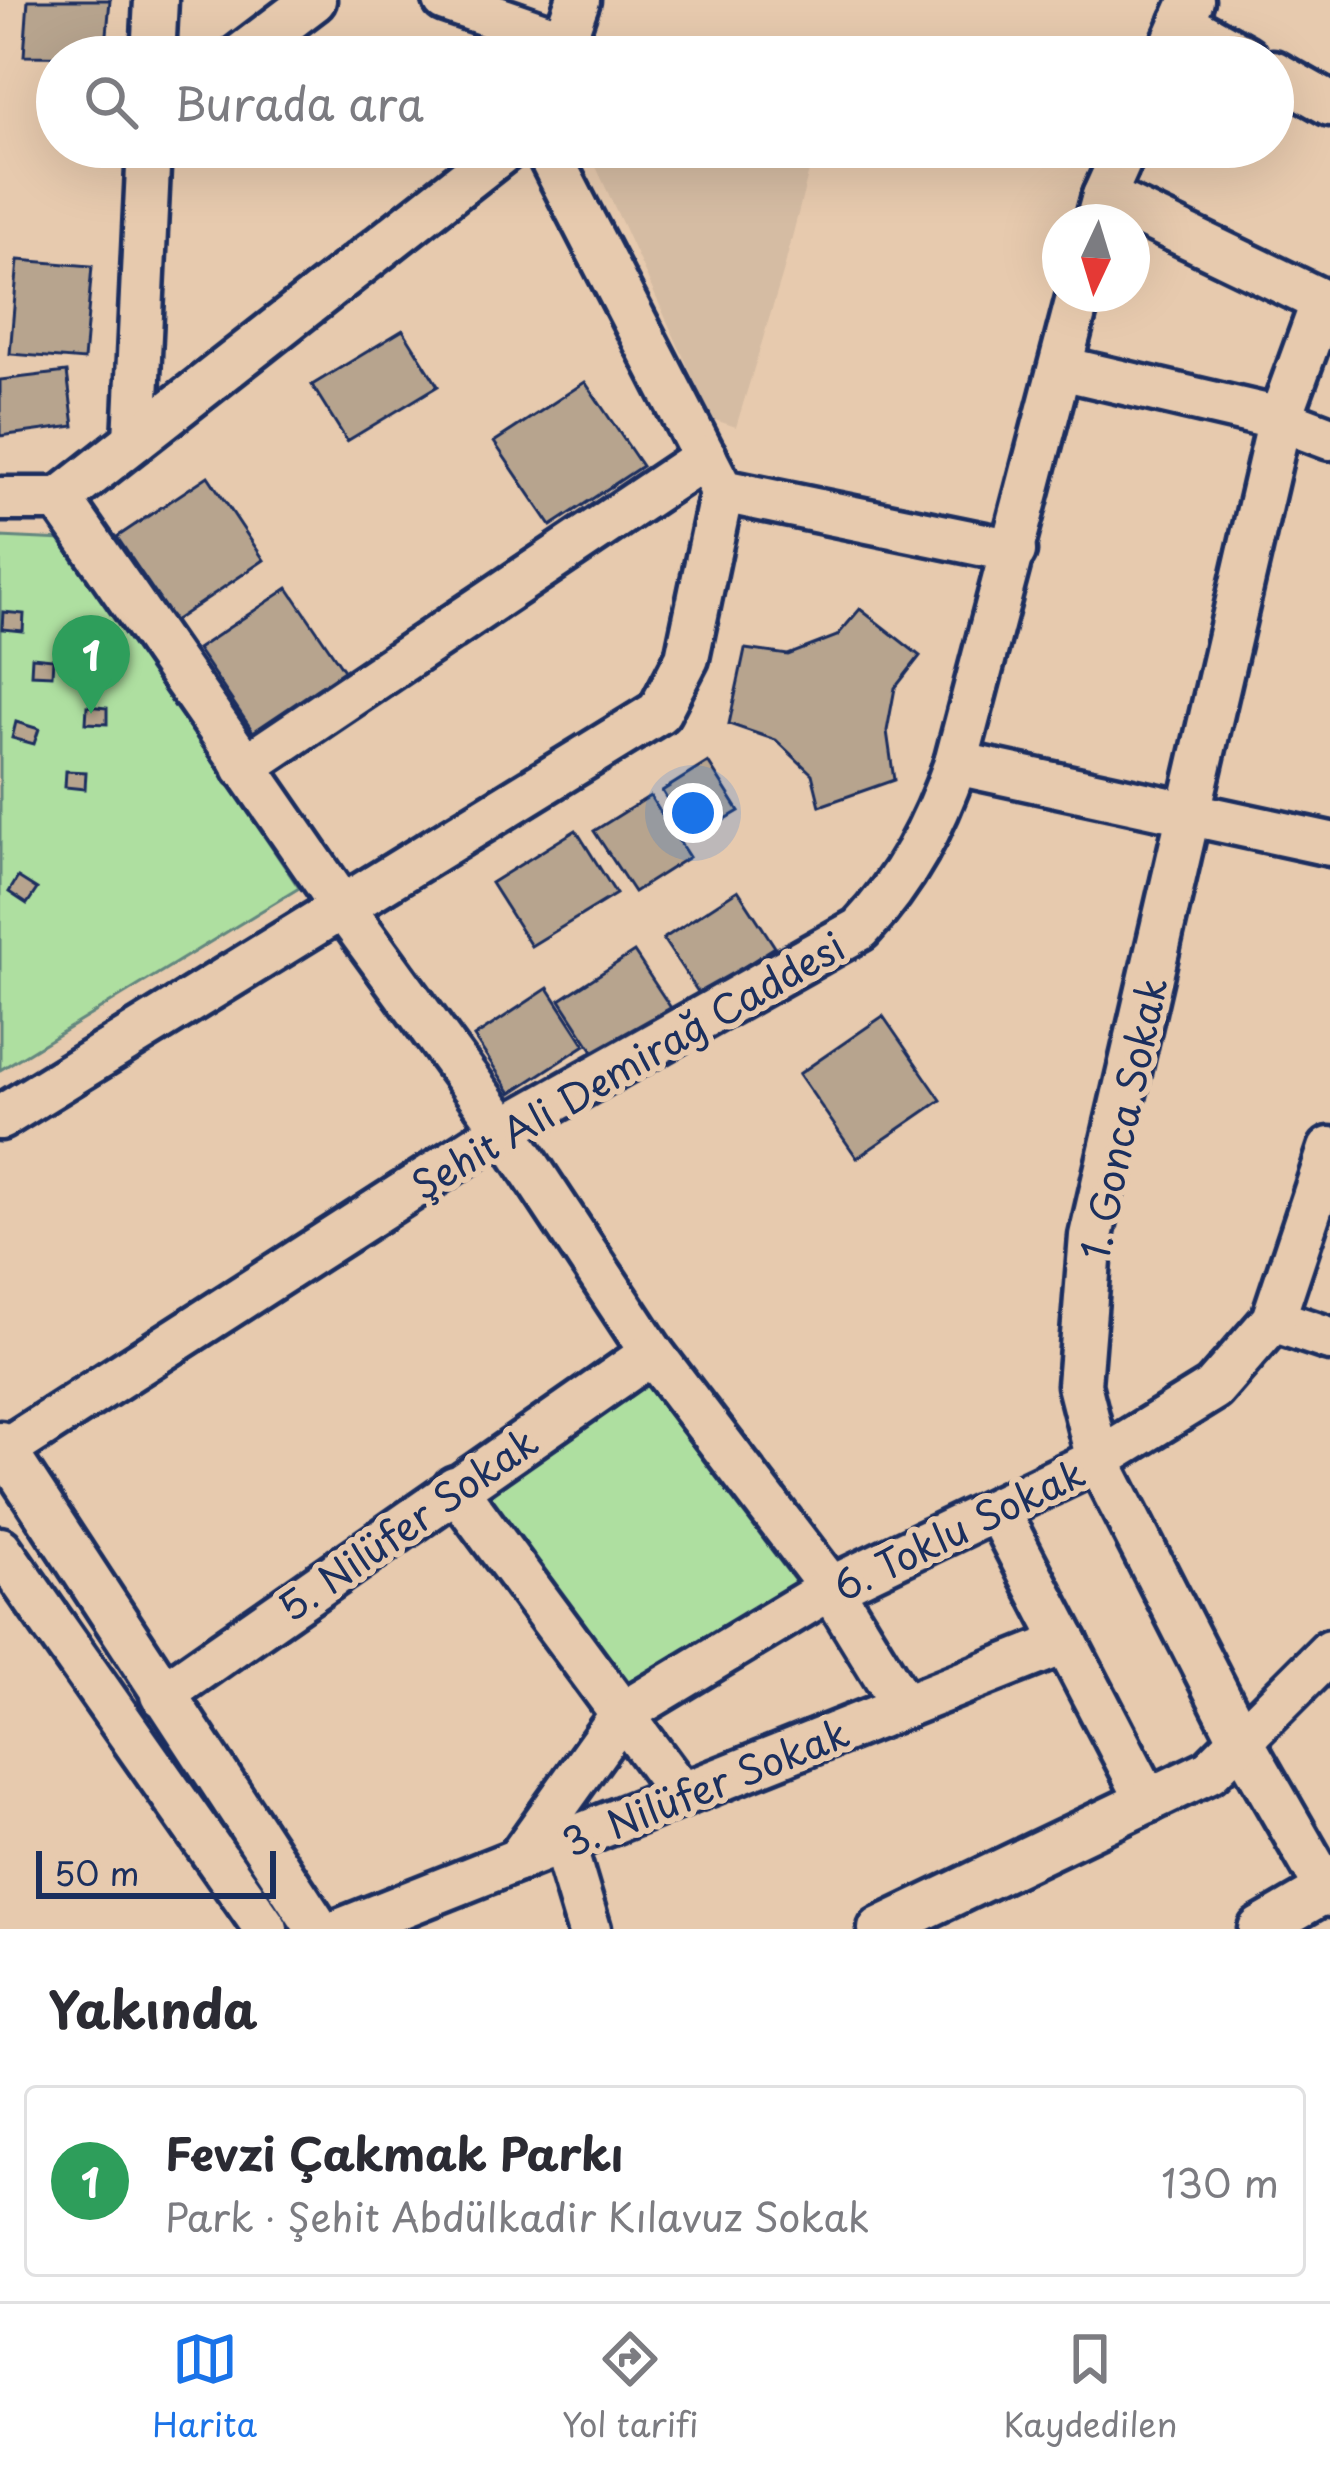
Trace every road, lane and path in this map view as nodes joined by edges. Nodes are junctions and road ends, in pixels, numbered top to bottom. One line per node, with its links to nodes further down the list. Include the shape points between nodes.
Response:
1 (156, 0): 5 (street)
2 (314, 0): 6 (street)
3 (446, 0): 7 (street)
4 (578, 0): 8 (street)
5 (154, 36)
6 (267, 36)
7 (530, 36)
8 (566, 36)
9 (1294, 84): 10 (street)
10 (1330, 104)
11 (148, 168): 22 (street)
12 (481, 168): 22 (street)
13 (555, 168): 23 (street)
14 (1118, 168): 15 (street)
15 (1103, 204)
16 (1150, 229): 17 (street)
17 (1326, 303): 20 (street, 1. Gonca Sokak)
18 (1075, 312): 19 (street, Şehit Ali Demirağ Caddesi)
19 (1061, 368): 20 (street); 26 (street, Şehit Ali Demirağ Caddesi)
20 (1280, 419): 21 (street); 29 (street, 1. Gonca Sokak)
21 (1330, 438)
22 (135, 440): 25 (street)
23 (713, 474): 26 (street); 28 (street); 31 (street, via 687,658 659,712)
24 (0, 499): 25 (street)
25 (60, 500): 28 (street)
26 (1014, 551): 27 (street, Şehit Ali Demirağ Caddesi)
27 (956, 764): 29 (street); 33 (street, Şehit Ali Demirağ Caddesi, via 917,856 860,929)
28 (244, 767): 31 (street)
29 (1189, 816): 30 (street); 39 (street, 1. Gonca Sokak, via 1091,1236 1079,1385)
30 (1330, 844)
31 (342, 906): 32 (street); 33 (street)
32 (0, 1118)
33 (504, 1129): 37 (street); 38 (street, Şehit Ali Demirağ Caddesi)
34 (1328, 1166): 35 (street, 6. Toklu Sokak)
35 (1273, 1320): 36 (street); 39 (street, 6. Toklu Sokak, via 1213,1388)
36 (1330, 1339)
37 (652, 1353): 40 (street, 5. Nilüfer Sokak); 43 (street)
38 (3, 1446): 47 (street)
39 (1098, 1460): 41 (street, 6. Toklu Sokak); 50 (street, 1. Gonca Sokak)
40 (455, 1488): 47 (street, 5. Nilüfer Sokak); 49 (street)
41 (997, 1510): 43 (street, 6. Toklu Sokak); 45 (street)
42 (0, 1549): 44 (street)
43 (831, 1588): 48 (street); 49 (street, 6. Toklu Sokak)
44 (20, 1606): 56 (street)
45 (1066, 1642): 48 (street, 3. Nilüfer Sokak); 52 (street)
46 (1330, 1651): 50 (street)
47 (162, 1695): 57 (street)
48 (904, 1707): 51 (street, 3. Nilüfer Sokak)
49 (622, 1714): 51 (street); 54 (street, 6. Toklu Sokak)
50 (1241, 1740): 52 (street, via 1210,1771); 55 (street, 1. Gonca Sokak)
51 (682, 1795): 53 (street, 3. Nilüfer Sokak)
52 (1148, 1801): 60 (street)
53 (563, 1842): 54 (street, 3. Nilüfer Sokak); 59 (street)
54 (518, 1860): 58 (street, 3. Nilüfer Sokak)
55 (1328, 1892): 61 (street)
56 (266, 1929)
57 (317, 1929)
58 (344, 1929)
59 (589, 1929)
60 (880, 1929)
61 (1260, 1929)

